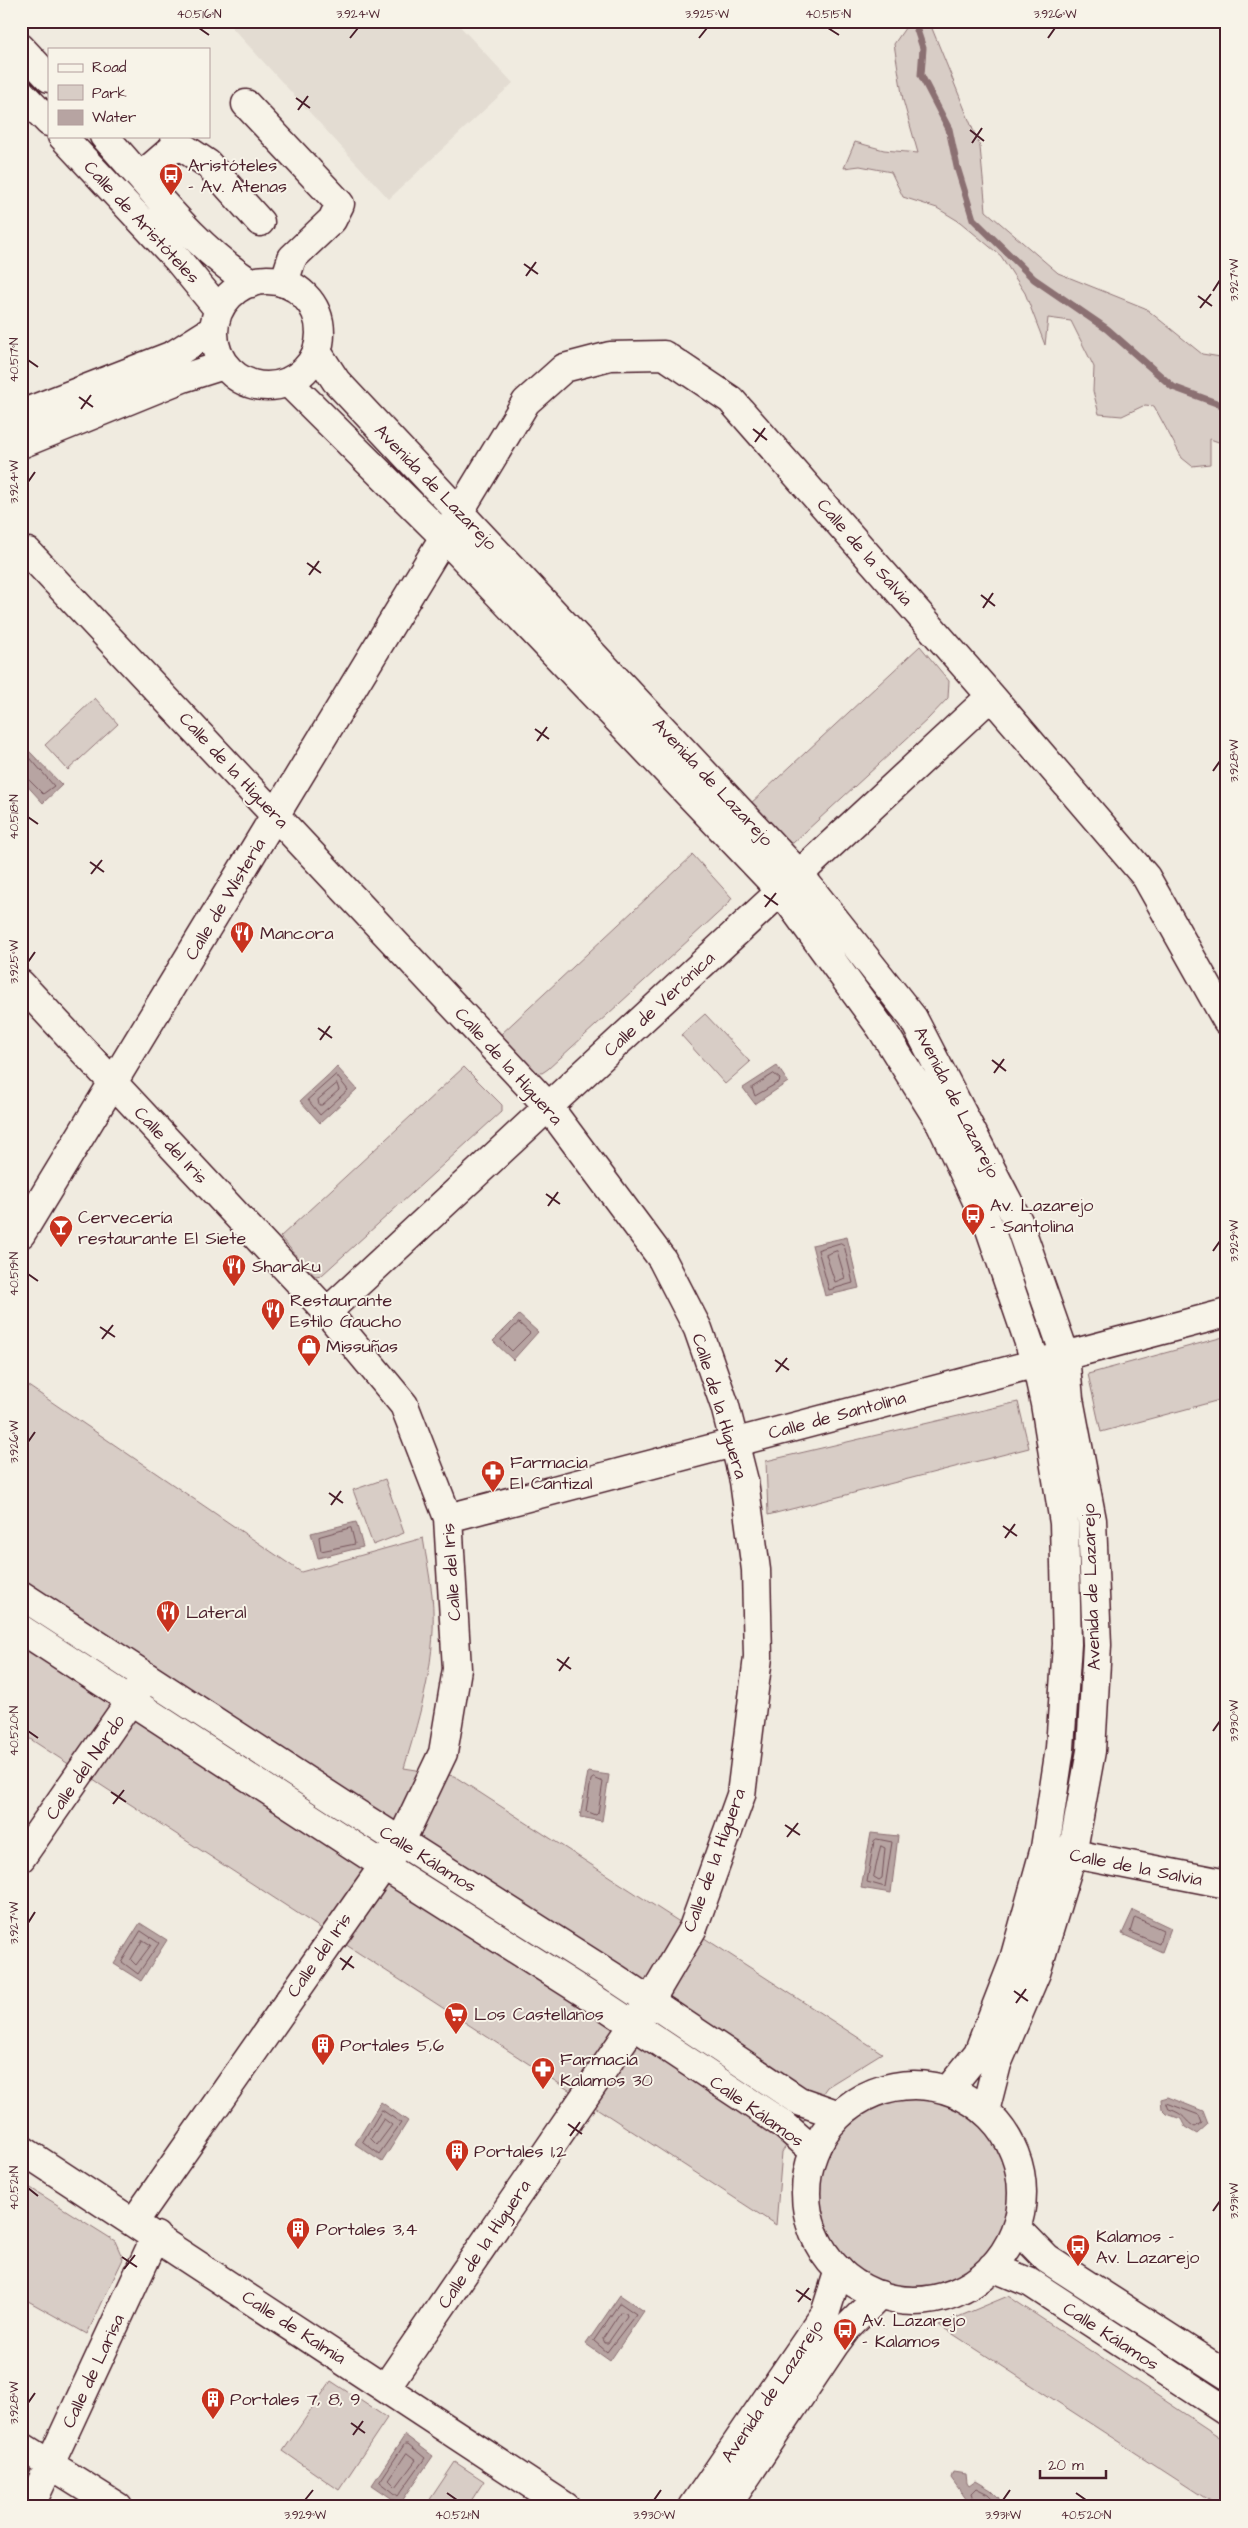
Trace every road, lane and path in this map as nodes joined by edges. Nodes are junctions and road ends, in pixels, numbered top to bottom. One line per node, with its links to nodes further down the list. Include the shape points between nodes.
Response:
1 (21, 48): 2 (street)
2 (48, 77)
3 (21, 93): 5 (street)
4 (246, 104): 12 (street, via 340,204 332,220 292,258)
5 (48, 121)
6 (64, 138): 13 (street, Calle de Aristóteles, via 178,260)
7 (106, 138): 9 (street, Calle de Aristóteles)
8 (176, 140): 9 (street); 10 (street, via 208,164)
9 (141, 176): 11 (street, Calle de Aristóteles, via 199,240 232,271)
10 (260, 222)
11 (251, 283): 12 (street, via 273,280); 13 (street, via 232,293)
12 (284, 283): 14 (street, via 299,291 318,318 320,335)
13 (216, 319): 15 (street, via 215,348); 17 (street, via 172,355)
14 (316, 352): 16 (street, via 310,364); 19 (street, Avenida de Lazarejo, via 336,382)
15 (224, 365): 16 (street, via 237,377 253,384 271,386); 18 (street, via 183,378)
16 (288, 382): 20 (street, Avenida de Lazarejo)
17 (21, 414)
18 (21, 444)
19 (459, 510): 20 (street, Calle de la Salvia); 22 (street, Calle de la Salvia, via 526,402 564,368 610,356 664,355 731,400); 24 (street, Avenida de Lazarejo)
20 (444, 537): 23 (street, Calle de Wisteria); 24 (street, Avenida de Lazarejo)
21 (21, 559): 23 (street, Calle de la Higuera, via 28,552)
22 (991, 696): 24 (street, Calle de Verónica); 26 (street, Calle de la Salvia, via 1146,877)
23 (276, 814): 27 (street, Calle de Wisteria); 28 (street, Calle de la Higuera)
24 (790, 882): 28 (street, Calle de Verónica); 32 (street, Avenida de Lazarejo, via 913,1018 1018,1221); 33 (street, Avenida de Lazarejo, via 941,1124 990,1229)
25 (21, 984): 27 (street, Calle del Iris)
26 (1227, 1021)
27 (113, 1083): 29 (street, Calle de Wisteria); 30 (street, Calle del Iris)
28 (548, 1106): 30 (street, Calle de Verónica); 34 (street, Calle de la Higuera, via 662,1259 698,1328)
29 (21, 1234)
30 (327, 1312): 35 (street, Calle del Iris, via 404,1405)
31 (1227, 1313): 32 (street, Calle de Santolina)
32 (1065, 1355): 33 (street, Calle de Santolina); 42 (street, Avenida de Lazarejo, via 1069,1399 1092,1520 1097,1645 1091,1751)
33 (1036, 1363): 34 (street, Calle de Santolina); 41 (street, Avenida de Lazarejo, via 1064,1523 1067,1644 1060,1748)
34 (735, 1442): 35 (street, Calle de Santolina); 46 (street, Calle de la Higuera, via 744,1481 756,1570 758,1657 740,1795 692,1928)
35 (448, 1518): 40 (street, Calle del Iris, via 457,1669 443,1753)
36 (21, 1595): 38 (street, Calle Kálamos)
37 (21, 1629): 39 (street, Calle Kálamos)
38 (148, 1675): 39 (street, Calle del Nardo); 40 (street, Calle Kálamos)
39 (132, 1701): 43 (street, Calle del Nardo); 44 (street, Calle Kálamos)
40 (401, 1841): 44 (street, Calle del Iris); 46 (street, Calle Kálamos)
41 (1045, 1848): 42 (street, Calle de la Salvia); 48 (street, Avenida de Lazarejo, via 1013,1964 978,2053)
42 (1072, 1855): 45 (street, Calle de la Salvia); 49 (street, Avenida de Lazarejo, via 1036,1973 997,2064)
43 (21, 1858)
44 (383, 1865): 47 (street, Calle Kálamos); 54 (street, Calle del Iris)
45 (1227, 1884)
46 (650, 2001): 47 (street, Calle de la Higuera); 50 (street, Calle Kálamos, via 799,2101)
47 (633, 2026): 52 (street, Calle Kálamos, via 784,2125); 59 (street, Calle de la Higuera)
48 (948, 2090): 49 (street); 50 (street, via 919,2084 890,2087 863,2097)
49 (985, 2111): 53 (street, via 1015,2152 1021,2177 1022,2203)
50 (839, 2114): 52 (street)
51 (21, 2149): 54 (street, Calle de Kalmia)
52 (814, 2151): 56 (street, via 807,2176 806,2202 812,2227 823,2250)
53 (1017, 2228): 55 (street, via 1007,2249); 58 (street, Calle Kálamos, via 1047,2259)
54 (145, 2229): 59 (street, Calle de Kalmia); 62 (street, Calle de Larisa)
55 (992, 2268): 57 (street, via 974,2283 928,2300); 60 (street, Calle Kálamos, via 1031,2283)
56 (839, 2270): 57 (street, via 858,2285); 67 (street, Avenida de Lazarejo, via 825,2314)
57 (880, 2295): 63 (street, Avenida de Lazarejo, via 835,2344)
58 (1227, 2375)
59 (386, 2387): 66 (street, Calle de Kalmia)
60 (1227, 2411)
61 (21, 2446): 62 (street)
62 (50, 2463): 64 (street, Calle de Larisa); 65 (street)
63 (733, 2504)
64 (30, 2507)
65 (118, 2507)
66 (566, 2507)
67 (693, 2507)

